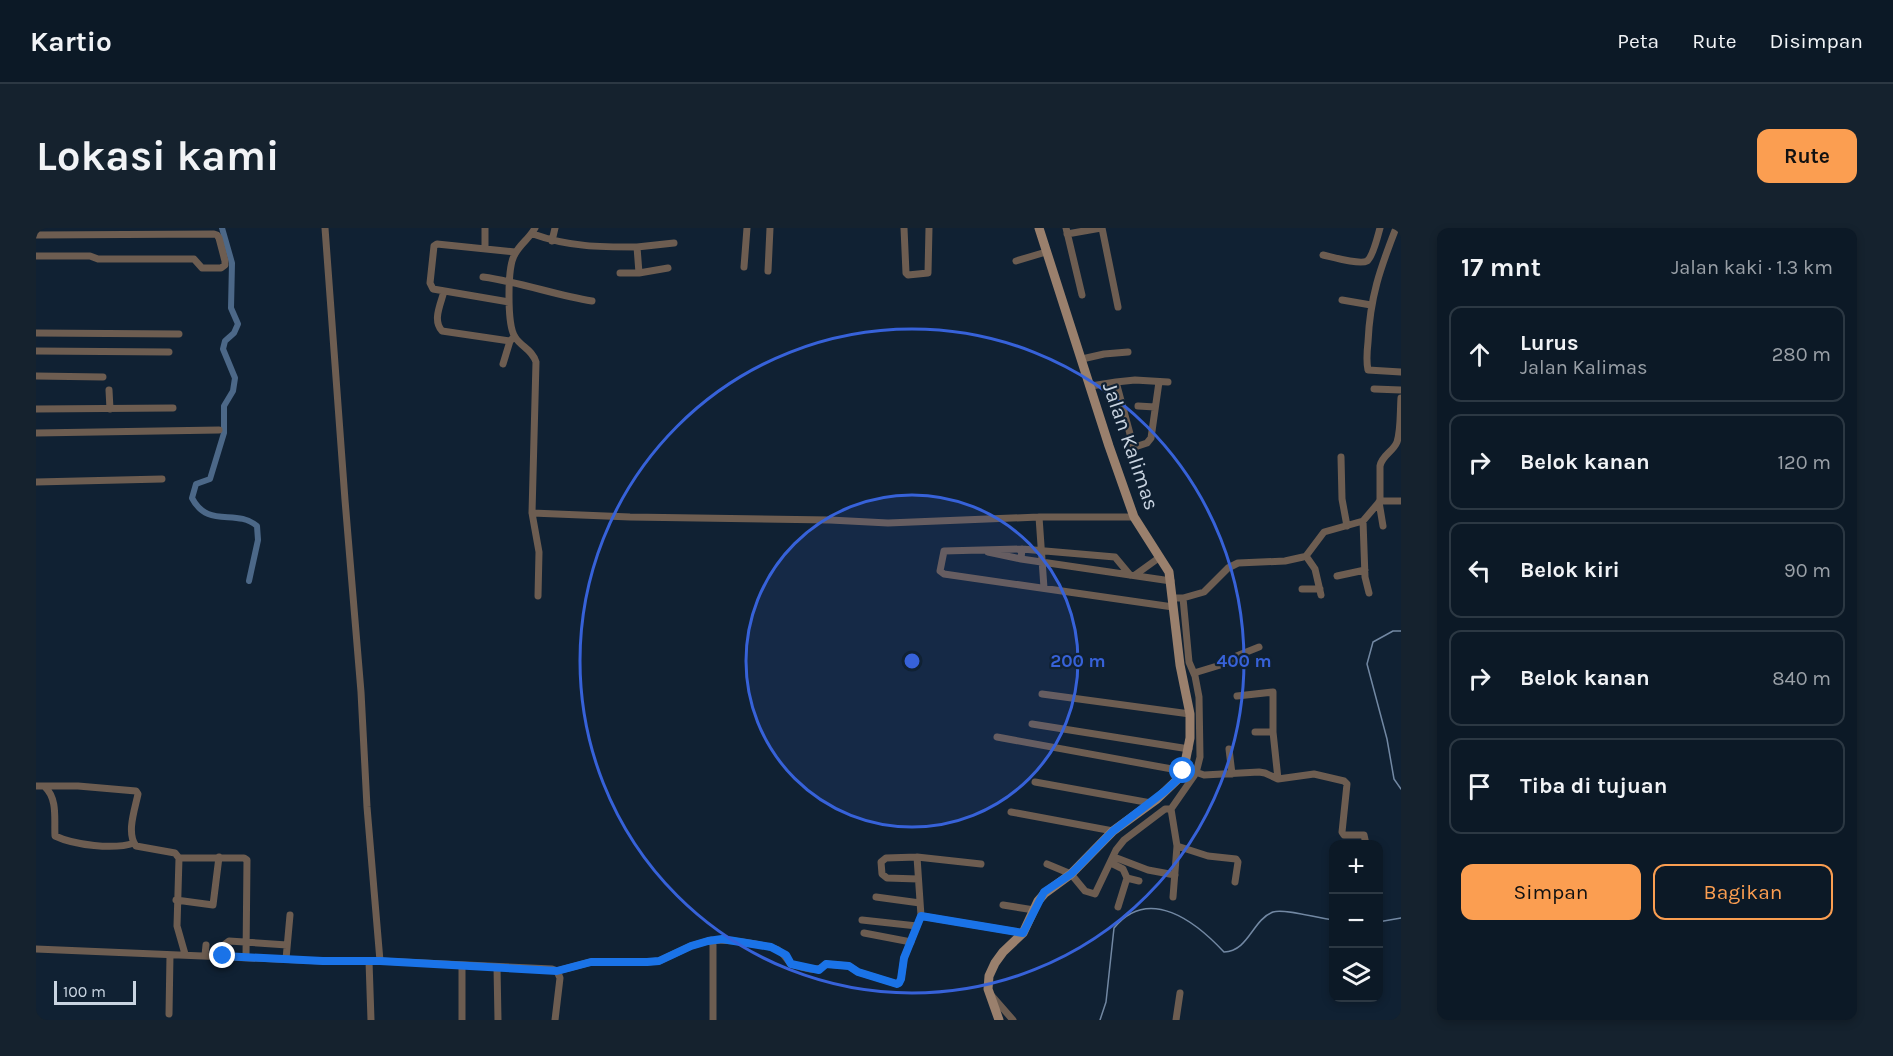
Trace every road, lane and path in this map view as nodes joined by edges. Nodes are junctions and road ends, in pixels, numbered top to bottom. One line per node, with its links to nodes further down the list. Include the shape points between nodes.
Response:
1 (325, 228): 153 (street)
2 (485, 228): 18 (street)
3 (555, 228): 15 (street)
4 (747, 228): 24 (street)
5 (770, 228): 26 (street)
6 (904, 228): 7 (street, via 908,275 928,273)
7 (929, 228)
8 (1040, 228): 20 (street, Jalan Kalimas)
9 (1101, 228): 13 (street); 37 (street)
10 (1380, 228): 21 (street, via 1371,256 1365,262)
11 (1396, 228): 36 (street)
12 (534, 231): 15 (street); 19 (street)
13 (1067, 231): 32 (street)
14 (36, 235): 22 (street, via 214,234 219,238 225,265 202,268 194,259)
15 (552, 241): 17 (street, via 586,247)
16 (674, 243): 17 (street)
17 (637, 248): 28 (street)
18 (484, 249): 19 (street); 31 (street, via 435,245 430,286)
19 (515, 252): 30 (street)
20 (1046, 252): 23 (street); 44 (street, Jalan Kalimas)
21 (1323, 255)
22 (36, 256)
23 (1016, 261)
24 (744, 267)
25 (668, 268): 28 (street)
26 (768, 271)
27 (620, 273): 28 (street)
28 (639, 273)
29 (483, 277): 30 (street)
30 (510, 281): 34 (street); 35 (street)
31 (444, 291): 35 (street); 40 (street, via 437,321 442,331)
32 (1082, 295)
33 (1342, 300): 36 (street)
34 (592, 301)
35 (509, 302): 40 (street)
36 (1371, 305): 46 (street, via 1368,370)
37 (1118, 307)
38 (36, 333): 39 (street)
39 (179, 334)
40 (512, 339): 45 (street); 70 (street, via 533,353 536,367)
41 (36, 351): 42 (street)
42 (169, 352)
43 (1128, 352): 44 (street)
44 (1082, 359): 52 (street, Jalan Kalimas)
45 (503, 364)
46 (1401, 372)
47 (36, 376): 48 (street)
48 (103, 377)
49 (1116, 382): 50 (street); 52 (street); 58 (street, via 1133,446 1150,441)
50 (1159, 382): 51 (street); 58 (street)
51 (1168, 382)
52 (1091, 386): 72 (street, Jalan Kalimas)
53 (1374, 389): 55 (street)
54 (109, 390): 61 (street)
55 (1401, 390)
56 (1401, 398): 62 (street)
57 (1138, 406): 58 (street)
58 (1155, 407)
59 (173, 408): 61 (street)
60 (36, 409): 61 (street)
61 (110, 409)
62 (1401, 418): 68 (street, via 1396,444 1381,461)
63 (219, 430): 64 (street)
64 (36, 433)
65 (1341, 457): 74 (street)
66 (162, 479): 67 (street)
67 (36, 482)
68 (1380, 501): 69 (street); 73 (street); 75 (street)
69 (1401, 501)
70 (532, 513): 71 (street, via 888,523); 90 (street, via 539,552)
71 (1039, 517): 72 (street); 77 (street)
72 (1134, 517): 80 (street, Jalan Kalimas)
73 (1363, 521): 74 (street); 83 (street)
74 (1347, 526): 79 (street, via 1324,532)
75 (1383, 526)
76 (1022, 549): 77 (street); 78 (street); 81 (street)
77 (1041, 549): 82 (street); 84 (street, via 1115,557)
78 (978, 550): 81 (street); 87 (street, via 944,551 940,571)
79 (1306, 556): 88 (street, via 1316,570 1320,592); 91 (street, via 1285,561 1238,562 1208,590)
80 (1160, 557): 84 (street); 86 (street, Jalan Kalimas)
81 (1021, 559): 82 (street)
82 (1043, 562): 84 (street); 87 (street)
83 (1365, 570): 85 (street); 89 (street)
84 (1133, 575): 86 (street)
85 (1337, 576)
86 (1171, 581): 91 (street, Jalan Kalimas)
87 (1044, 588): 91 (street)
88 (1302, 589)
89 (1369, 593)
90 (538, 596)
91 (1177, 600): 93 (street); 96 (street, Jalan Kalimas, via 1180,665)
92 (1259, 647): 93 (street)
93 (1194, 673): 103 (street, via 1199,697 1200,757)
94 (1042, 694): 96 (street)
95 (1237, 696): 99 (street, via 1273,692)
96 (1190, 714): 101 (street, Jalan Kalimas)
97 (1032, 723): 101 (street)
98 (1255, 732): 99 (street)
99 (1273, 732): 105 (street)
100 (996, 737): 103 (street)
101 (1188, 749): 103 (street, Jalan Kalimas)
102 (1229, 749): 104 (street)
103 (1189, 770): 104 (street, via 1204,775); 109 (street); 110 (street)
104 (1232, 774): 105 (street, via 1259,772)
105 (1278, 779): 113 (street, via 1314,774 1346,782 1342,832 1364,835)
106 (1035, 782): 109 (street)
107 (36, 786): 108 (street)
108 (45, 787): 114 (street, via 51,794 56,836 88,845); 114 (street, via 136,791 131,835)
109 (1151, 803): 112 (street)
110 (1171, 809): 115 (street); 116 (street, via 1150,819)
111 (1011, 812): 112 (street)
112 (1113, 831): 116 (street)
113 (1365, 840)
114 (134, 843): 119 (street, via 175,853)
115 (1177, 846): 122 (street); 127 (street, via 1208,856 1236,859)
116 (1110, 849): 122 (street, via 1148,870); 123 (street); 123 (street, via 1095,894 1085,891); 124 (street)
117 (219, 857): 119 (street); 130 (street, via 213,905); 142 (street, via 247,860)
118 (917, 857): 120 (street); 125 (street); 125 (street, via 886,858 881,862 881,872 887,878)
119 (179, 858): 130 (street)
120 (981, 864)
121 (1047, 864): 123 (street)
122 (1175, 875): 129 (street)
123 (1073, 877): 134 (street, via 1044,892)
124 (1127, 878): 126 (street); 133 (street)
125 (918, 879): 131 (street)
126 (1138, 881)
127 (1235, 882)
128 (876, 897): 131 (street)
129 (1173, 897)
130 (176, 900): 147 (street)
131 (920, 903): 136 (street)
132 (1003, 905): 134 (street)
133 (1118, 908)
134 (1034, 910): 140 (street)
135 (290, 915): 145 (street)
136 (921, 916): 138 (street); 140 (street)
137 (862, 920): 138 (street)
138 (917, 926): 143 (street)
139 (864, 933): 143 (street)
140 (1023, 933): 157 (street, via 995,963)
141 (712, 941): 143 (street, via 722,939 771,947 786,955 791,964 819,970 826,964 849,966 897,984); 156 (street, via 659,961 591,962); 164 (street)
142 (246, 942): 145 (street); 149 (street, via 226,942); 150 (street)
143 (911, 942)
144 (206, 945): 148 (street)
145 (287, 945): 151 (street)
146 (36, 949): 147 (street)
147 (178, 954): 148 (street); 159 (street)
148 (205, 955): 149 (street)
149 (223, 956): 150 (street)
150 (246, 957): 151 (street)
151 (286, 959): 152 (street)
152 (369, 961): 153 (street); 160 (street)
153 (380, 961): 154 (street)
154 (462, 965): 155 (street); 161 (street)
155 (497, 967): 156 (street); 162 (street)
156 (557, 971): 163 (street, via 560,978)
157 (988, 989): 165 (street); 166 (street)
158 (1180, 993): 167 (street)
159 (169, 1014)
160 (371, 1020)
161 (462, 1020)
162 (498, 1020)
163 (555, 1020)
164 (713, 1020)
165 (999, 1020)
166 (1013, 1020)
167 (1176, 1020)

